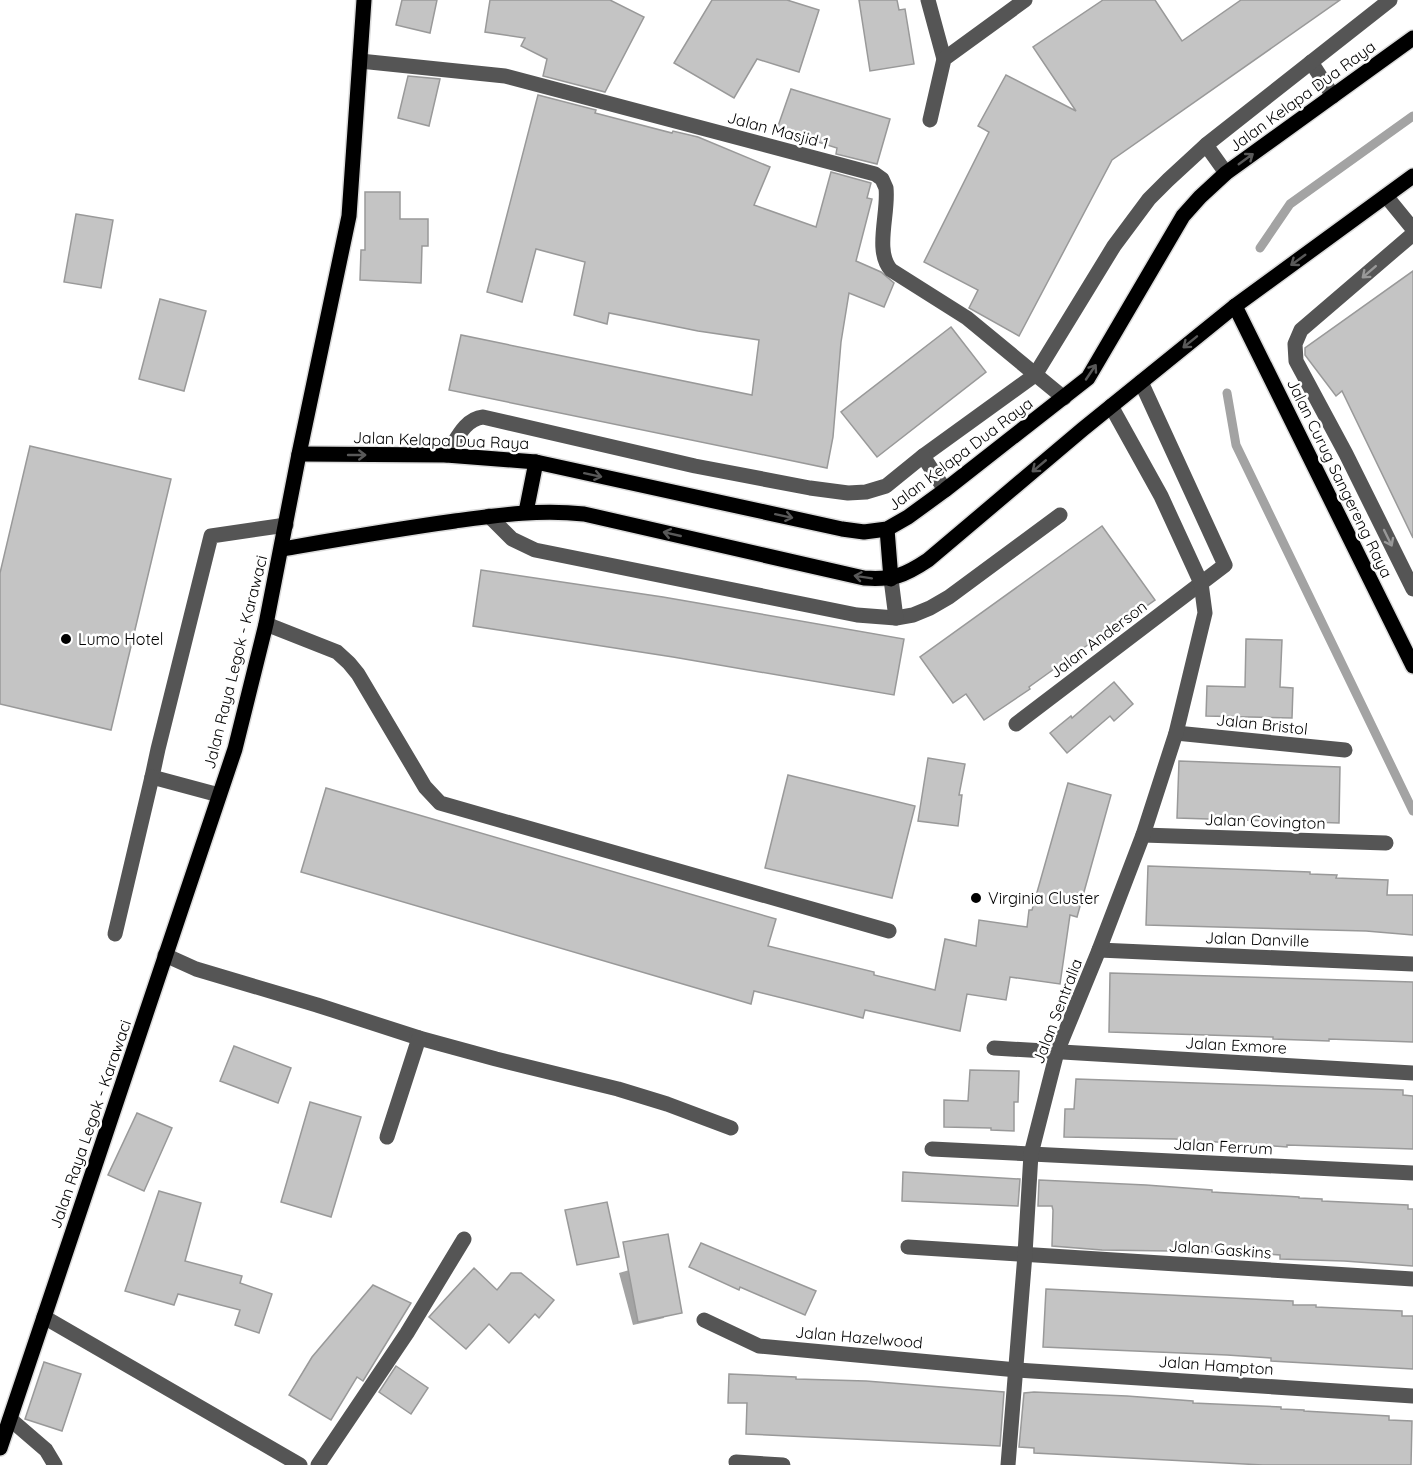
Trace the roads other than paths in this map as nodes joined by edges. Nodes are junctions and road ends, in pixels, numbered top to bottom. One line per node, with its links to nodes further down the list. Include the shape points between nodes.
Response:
1 (364, 0): 7 (main road, Jalan Raya Legok - Karawaci)
2 (928, 0): 6 (street)
3 (1025, 0): 6 (street)
4 (1390, 0): 8 (street)
5 (1413, 38): 9 (main road, Jalan Kelapa Dua Raya)
6 (944, 59): 10 (street)
7 (360, 61): 18 (street, Jalan Masjid 1, via 505,76 875,174 886,188 882,251 887,266 967,318); 22 (main road, Jalan Raya Legok - Karawaci, via 349,216)
8 (1311, 62): 9 (street); 11 (street)
9 (1333, 96): 12 (main road, Jalan Kelapa Dua Raya, one-way to 9)
10 (930, 120)
11 (1206, 145): 12 (street); 18 (street, via 1149,199 1130,224)
12 (1226, 173): 20 (main road, Jalan Kelapa Dua Raya, one-way to 12, via 1088,378 1183,216)
13 (1413, 176): 14 (main road)
14 (1386, 196): 15 (street); 17 (main road, one-way to 17)
15 (1413, 229)
16 (1413, 234): 35 (street, one-way to 35, via 1301,330 1294,350 1296,361)
17 (1235, 306): 19 (main road, one-way to 19); 38 (main road, Jalan Curug Sangereng Raya)
18 (1035, 375): 20 (street, Jalan Masjid 1); 24 (street)
19 (1141, 382): 21 (main road); 34 (street, Jalan Anderson, via 1225,566)
20 (1064, 398): 26 (main road, Jalan Kelapa Dua Raya)
21 (1111, 406): 33 (main road, one-way to 33, via 928,560); 34 (street, Jalan Sentralia, via 1161,496)
22 (299, 454): 23 (main road, Jalan Kelapa Dua Raya, one-way to 23); 30 (main road, Jalan Raya Legok - Karawaci)
23 (446, 455): 24 (street, via 466,425 483,417 695,466 848,493 886,486); 25 (main road, Jalan Kelapa Dua Raya)
24 (923, 456): 26 (street)
25 (536, 462): 27 (main road); 31 (main road, Jalan Kelapa Dua Raya, one-way to 31, via 842,529)
26 (945, 490): 31 (main road, Jalan Kelapa Dua Raya)
27 (526, 512): 29 (main road); 33 (main road, one-way to 27, via 864,578 584,513)
28 (1060, 515): 36 (street, via 949,597 913,615)
29 (489, 516): 32 (main road); 36 (street, via 512,539 535,550 857,615)
30 (286, 525): 32 (main road, Jalan Raya Legok - Karawaci); 42 (street, via 212,536)
31 (887, 529): 33 (main road)
32 (282, 549): 37 (main road, Jalan Raya Legok - Karawaci)
33 (891, 579): 36 (street)
34 (1201, 583): 39 (street, Jalan Anderson); 40 (street, Jalan Sentralia, via 1204,613)
35 (1413, 589)
36 (896, 618)
37 (266, 624): 43 (main road, Jalan Raya Legok - Karawaci, via 235,749); 46 (street, via 337,652 349,663 425,787 440,803)
38 (1413, 666)
39 (1016, 724)
40 (1176, 733): 41 (street, Jalan Bristol); 44 (street, Jalan Sentralia)
41 (1345, 750)
42 (152, 777): 43 (street); 47 (street)
43 (219, 795): 49 (main road, Jalan Raya Legok - Karawaci)
44 (1143, 835): 45 (street, Jalan Covington); 48 (street, Jalan Sentralia)
45 (1386, 843)
46 (889, 931)
47 (115, 934)
48 (1099, 950): 50 (street, Jalan Danville); 53 (street, Jalan Sentralia)
49 (165, 955): 51 (street, via 196,969); 64 (main road, Jalan Raya Legok - Karawaci)
50 (1413, 963)
51 (419, 1038): 55 (street, via 628,1092); 56 (street)
52 (994, 1048): 53 (street, Jalan Exmore)
53 (1057, 1052): 54 (street, Jalan Exmore); 58 (street, Jalan Sentralia)
54 (1413, 1073)
55 (730, 1128)
56 (387, 1137)
57 (932, 1149): 58 (street, Jalan Ferrum)
58 (1031, 1154): 59 (street, Jalan Ferrum); 62 (street, Jalan Sentralia)
59 (1413, 1173)
60 (464, 1239): 73 (street)
61 (908, 1247): 62 (street, Jalan Gaskins)
62 (1025, 1254): 63 (street, Jalan Gaskins); 66 (street, Jalan Sentralia)
63 (1413, 1279)
64 (44, 1317): 68 (main road, Jalan Raya Legok - Karawaci); 72 (street)
65 (704, 1320): 66 (street, Jalan Hazelwood, via 759,1346)
66 (1017, 1370): 67 (street, Jalan Hampton); 75 (street, Jalan Sentralia)
67 (1413, 1396)
68 (10, 1419): 69 (main road, Jalan Raya Legok - Karawaci); 71 (street, via 46,1450)
69 (0, 1448)
70 (736, 1462): 74 (street)
71 (56, 1465)
72 (300, 1465)
73 (318, 1465)
74 (783, 1465)
75 (1008, 1465)

